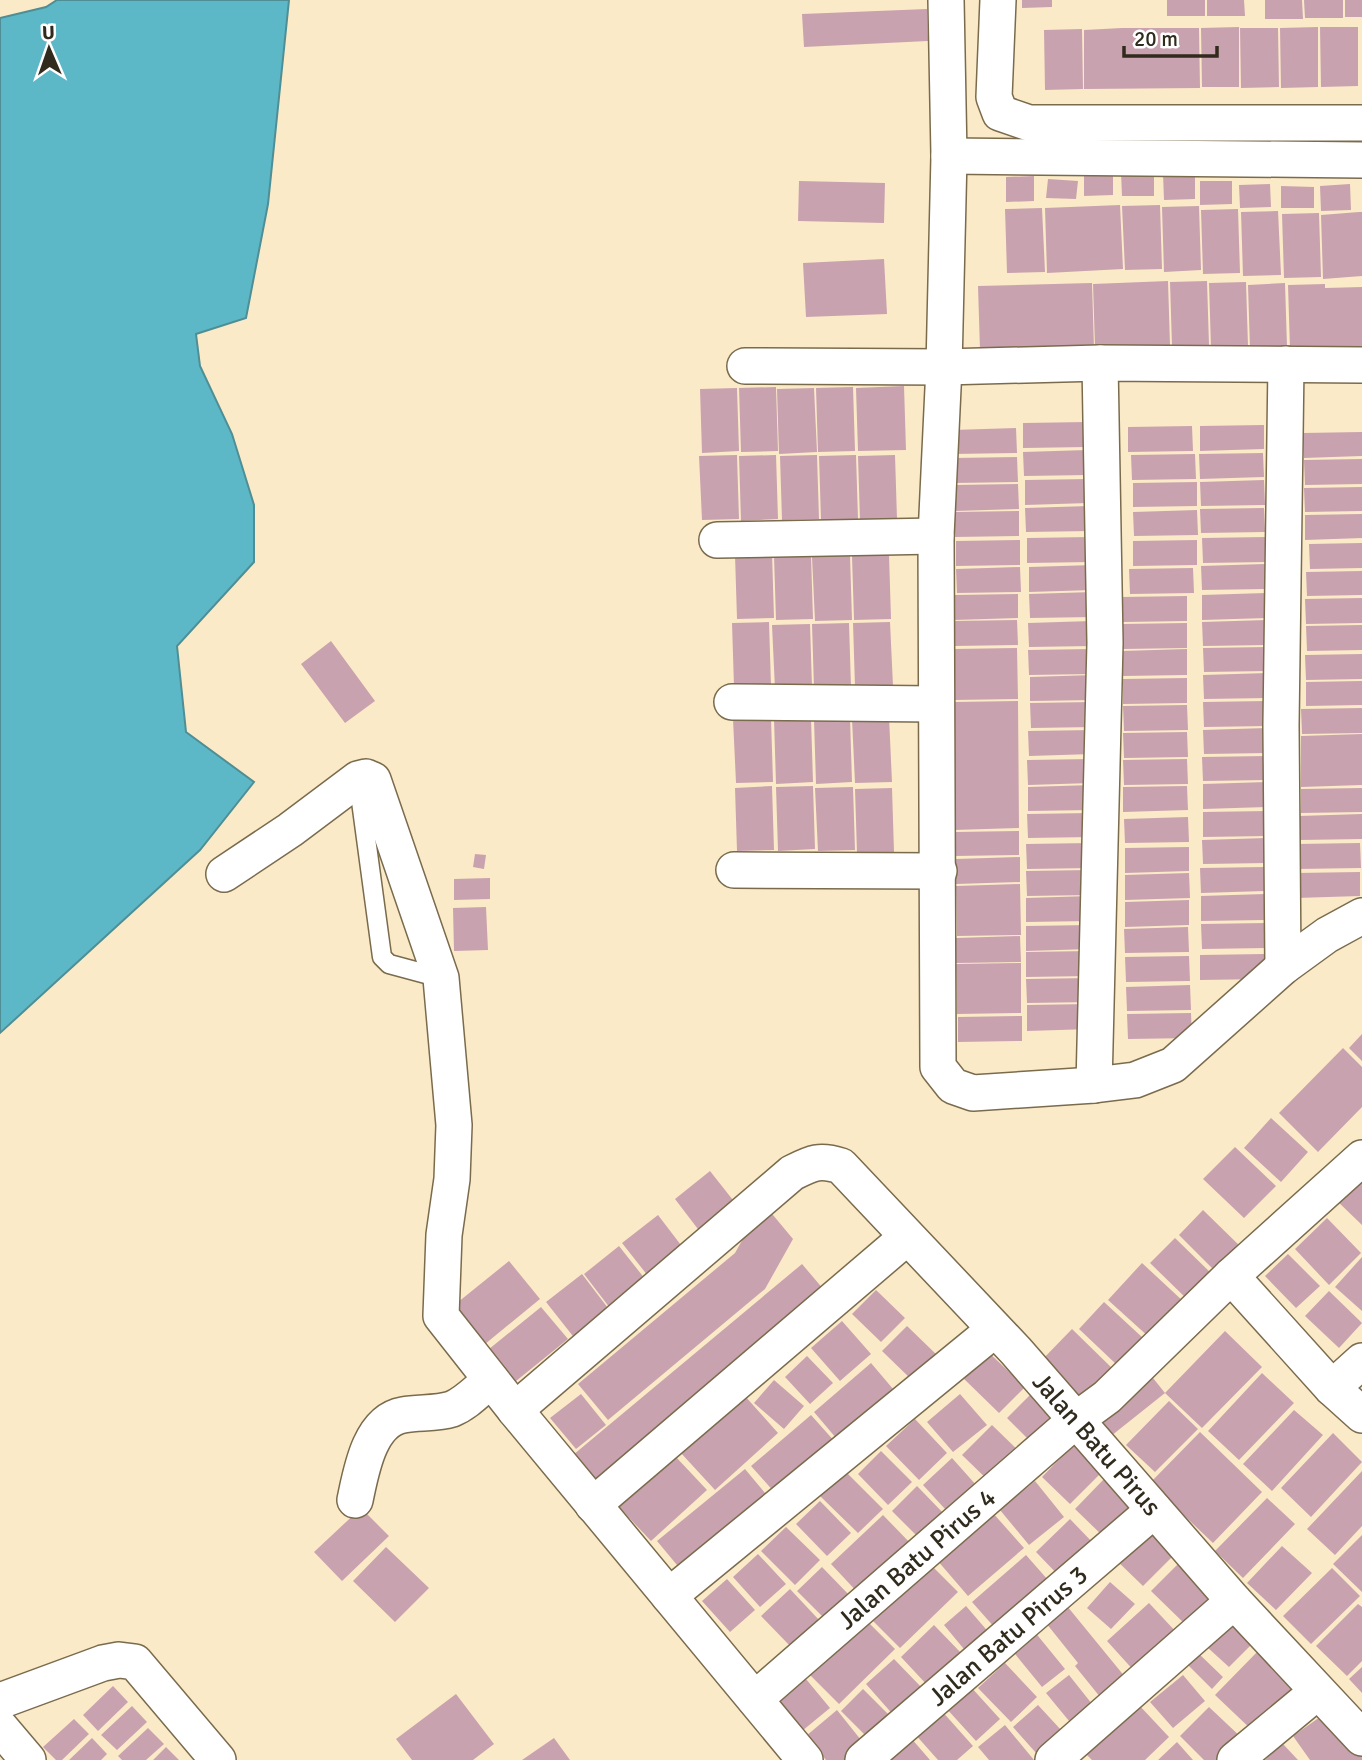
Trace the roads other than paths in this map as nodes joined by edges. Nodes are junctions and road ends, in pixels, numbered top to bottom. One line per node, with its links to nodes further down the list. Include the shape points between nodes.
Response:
1 (946, 0): 3 (street)
2 (999, 0): 4 (street)
3 (946, 39): 4 (street); 7 (street)
4 (998, 40): 5 (street, via 994,97 1000,113 1029,123)
5 (1124, 123): 6 (street); 8 (street)
6 (1362, 124)
7 (949, 156): 8 (street); 14 (street)
8 (1124, 157): 9 (street)
9 (1362, 160)
10 (1100, 363): 11 (street); 14 (street); 26 (street, via 1105,643)
11 (1286, 364): 12 (street); 24 (street)
12 (1362, 365)
13 (745, 366): 14 (street)
14 (944, 367): 15 (street)
15 (936, 536): 16 (street); 18 (street)
16 (717, 540)
17 (732, 702): 18 (street)
18 (935, 704): 21 (street)
19 (358, 779): 22 (street); 25 (street, via 373,780); 25 (lane, via 382,957 389,964)
20 (734, 870): 21 (street)
21 (939, 871): 26 (street, via 938,1067 953,1086 973,1093)
22 (224, 874)
23 (1362, 916): 24 (street)
24 (1283, 967): 26 (street, via 1173,1065 1135,1080)
25 (441, 978): 33 (street, via 454,1125 441,1316)
26 (1094, 1085)
27 (1362, 1158): 29 (street, Jalan Batu Pirus 4)
28 (907, 1237): 30 (street, Jalan Batu Pirus); 34 (street, Jalan Batu Pirus, via 841,1166 825,1160 813,1163 792,1174); 38 (street)
29 (1231, 1276): 32 (street); 36 (street, Jalan Batu Pirus 4, via 1107,1397)
30 (994, 1330): 36 (street, Jalan Batu Pirus); 40 (street)
31 (1362, 1361): 32 (street)
32 (1332, 1388): 35 (street)
33 (478, 1391): 34 (street); 37 (street, via 444,1411 394,1417 384,1424 361,1468)
34 (515, 1410): 38 (street)
35 (1362, 1415)
36 (1077, 1419): 39 (street, Jalan Batu Pirus); 43 (street, Jalan Batu Pirus 4)
37 (355, 1500)
38 (593, 1505): 40 (street)
39 (1153, 1510): 41 (street, Jalan Batu Pirus); 50 (street, Jalan Batu Pirus 3)
40 (669, 1596): 43 (street)
41 (1234, 1601): 42 (street, Jalan Batu Pirus); 51 (street)
42 (1317, 1692): 46 (street, Jalan Batu Pirus); 52 (street)
43 (755, 1699): 49 (street)
44 (0, 1701): 48 (street, via 103,1662 135,1662)
45 (0, 1727): 47 (street)
46 (1362, 1738)
47 (28, 1760)
48 (218, 1760)
49 (804, 1760)
50 (863, 1760)
51 (1053, 1760)
52 (1235, 1760)

